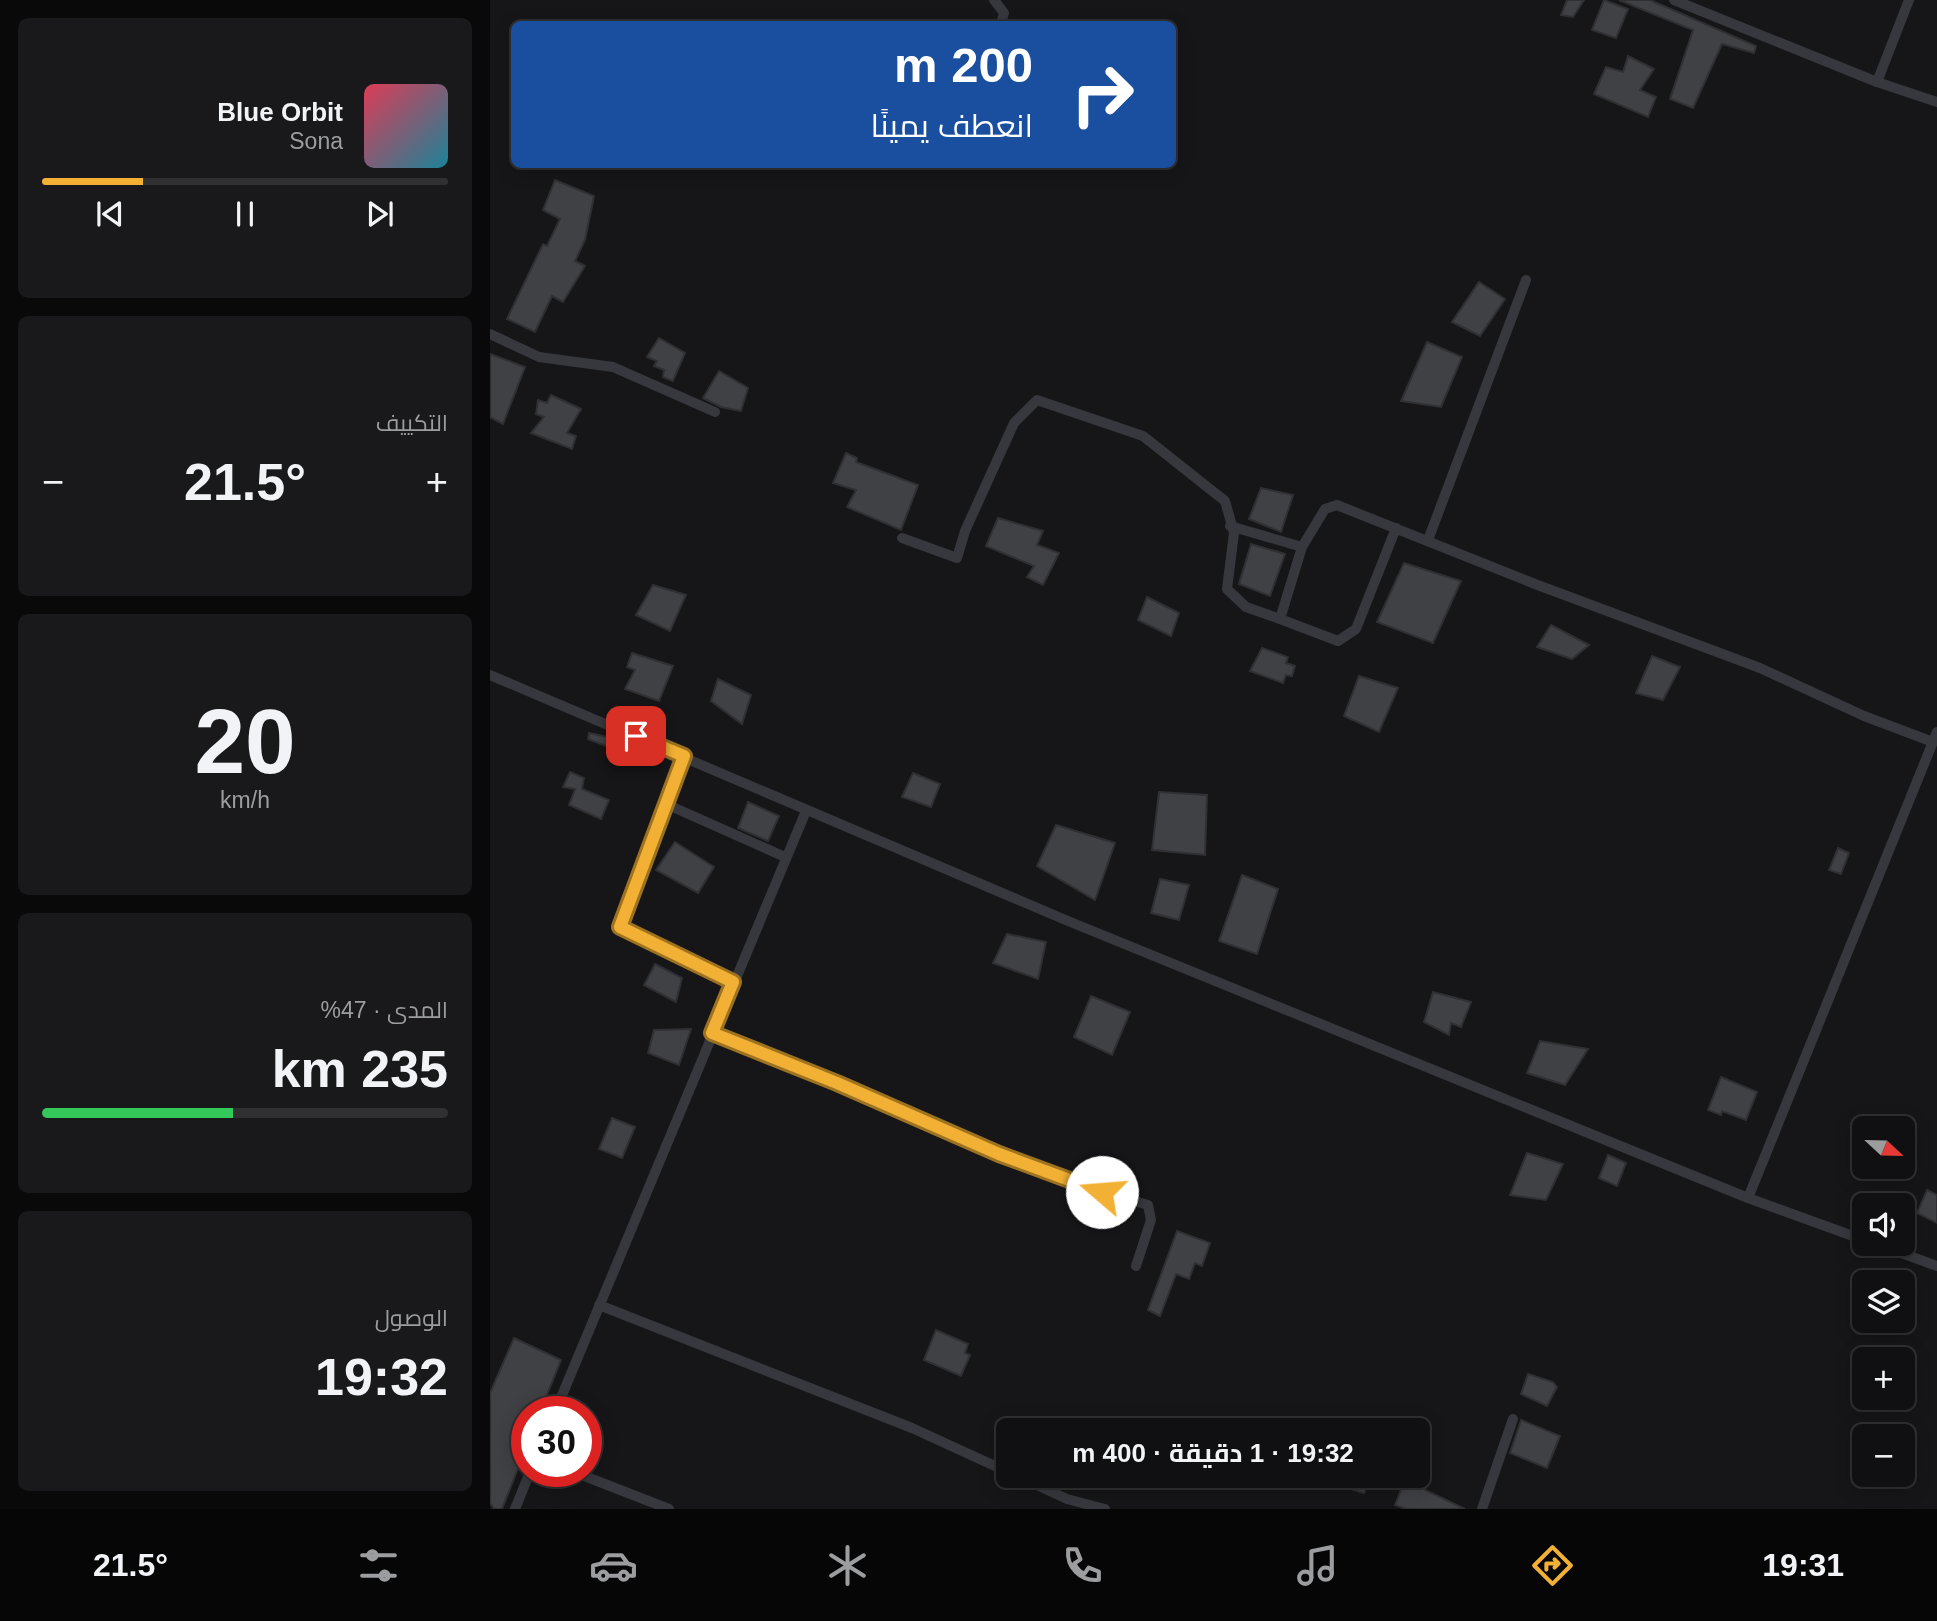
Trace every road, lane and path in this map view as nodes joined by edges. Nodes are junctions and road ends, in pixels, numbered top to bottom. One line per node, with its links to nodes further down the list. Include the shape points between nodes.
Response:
1 (995, 0): 4 (street, via 1004,13)
2 (1674, 0): 5 (street)
3 (1909, 0): 5 (street)
4 (1002, 21)
5 (1877, 82): 6 (street)
6 (1937, 102)
7 (1526, 279): 13 (street)
8 (490, 334): 9 (street, via 540,357 613,368)
9 (715, 412)
10 (1230, 526): 12 (street, via 1225,501 1143,436 1037,400 1014,423 957,558); 14 (street); 15 (street, via 1234,544 1227,589 1246,607)
11 (1396, 528): 13 (street); 14 (street, via 1338,505 1325,509); 15 (street, via 1356,629 1347,638 1338,641)
12 (902, 538)
13 (1428, 540): 17 (street, via 1760,668 1864,716)
14 (1302, 547): 15 (street)
15 (1280, 619)
16 (490, 675): 18 (street)
17 (1935, 737): 24 (street)
18 (684, 756): 19 (street); 20 (street)
19 (666, 804): 21 (street); 22 (street, via 620,927)
20 (806, 811): 21 (street); 24 (street)
21 (785, 857): 22 (street)
22 (733, 982): 23 (street)
23 (712, 1033): 27 (street, via 1055,1177 1149,1205 1151,1220); 29 (street)
24 (1748, 1198): 25 (street)
25 (1852, 1236)
26 (1910, 1256): 28 (street)
27 (1136, 1266)
28 (1937, 1266)
29 (598, 1306): 30 (street); 32 (street, via 912,1428)
30 (561, 1396)
31 (1513, 1419): 39 (street)
32 (996, 1466)
33 (602, 1483): 37 (street)
34 (524, 1487): 36 (street)
35 (1044, 1488): 38 (street)
36 (515, 1509)
37 (669, 1509)
38 (1105, 1509)
39 (1482, 1509)

